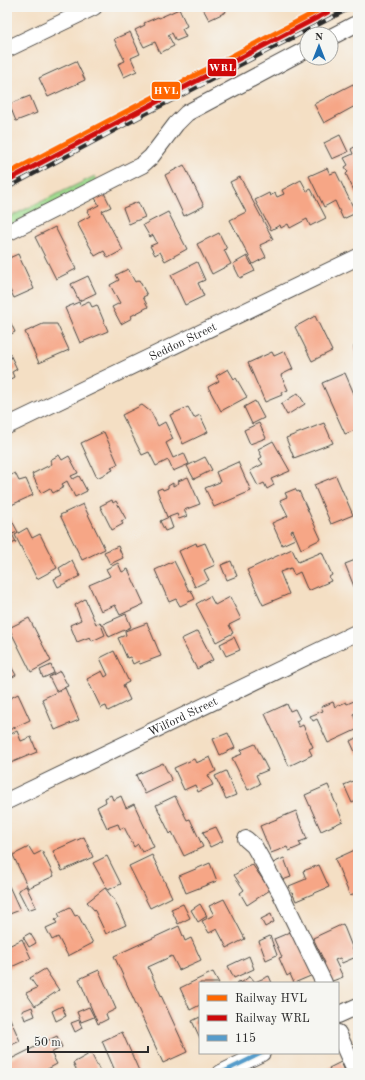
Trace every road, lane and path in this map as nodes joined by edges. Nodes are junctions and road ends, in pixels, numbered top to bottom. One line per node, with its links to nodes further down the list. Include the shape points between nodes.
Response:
1 (94, 7): 4 (street)
2 (354, 24): 3 (street)
3 (339, 32)
4 (7, 49)
5 (299, 53): 6 (street, via 187,113 142,165)
6 (7, 232)
7 (358, 257): 8 (street, Seddon Street)
8 (7, 426)
9 (358, 632): 10 (street, Wilford Street)
10 (7, 801)
11 (246, 839): 12 (street, via 254,846 280,892)
12 (324, 982)
13 (358, 1006): 14 (street)
14 (339, 1014)
15 (339, 1035): 18 (street)
16 (260, 1054): 17 (street)
17 (221, 1073)
18 (356, 1073)

